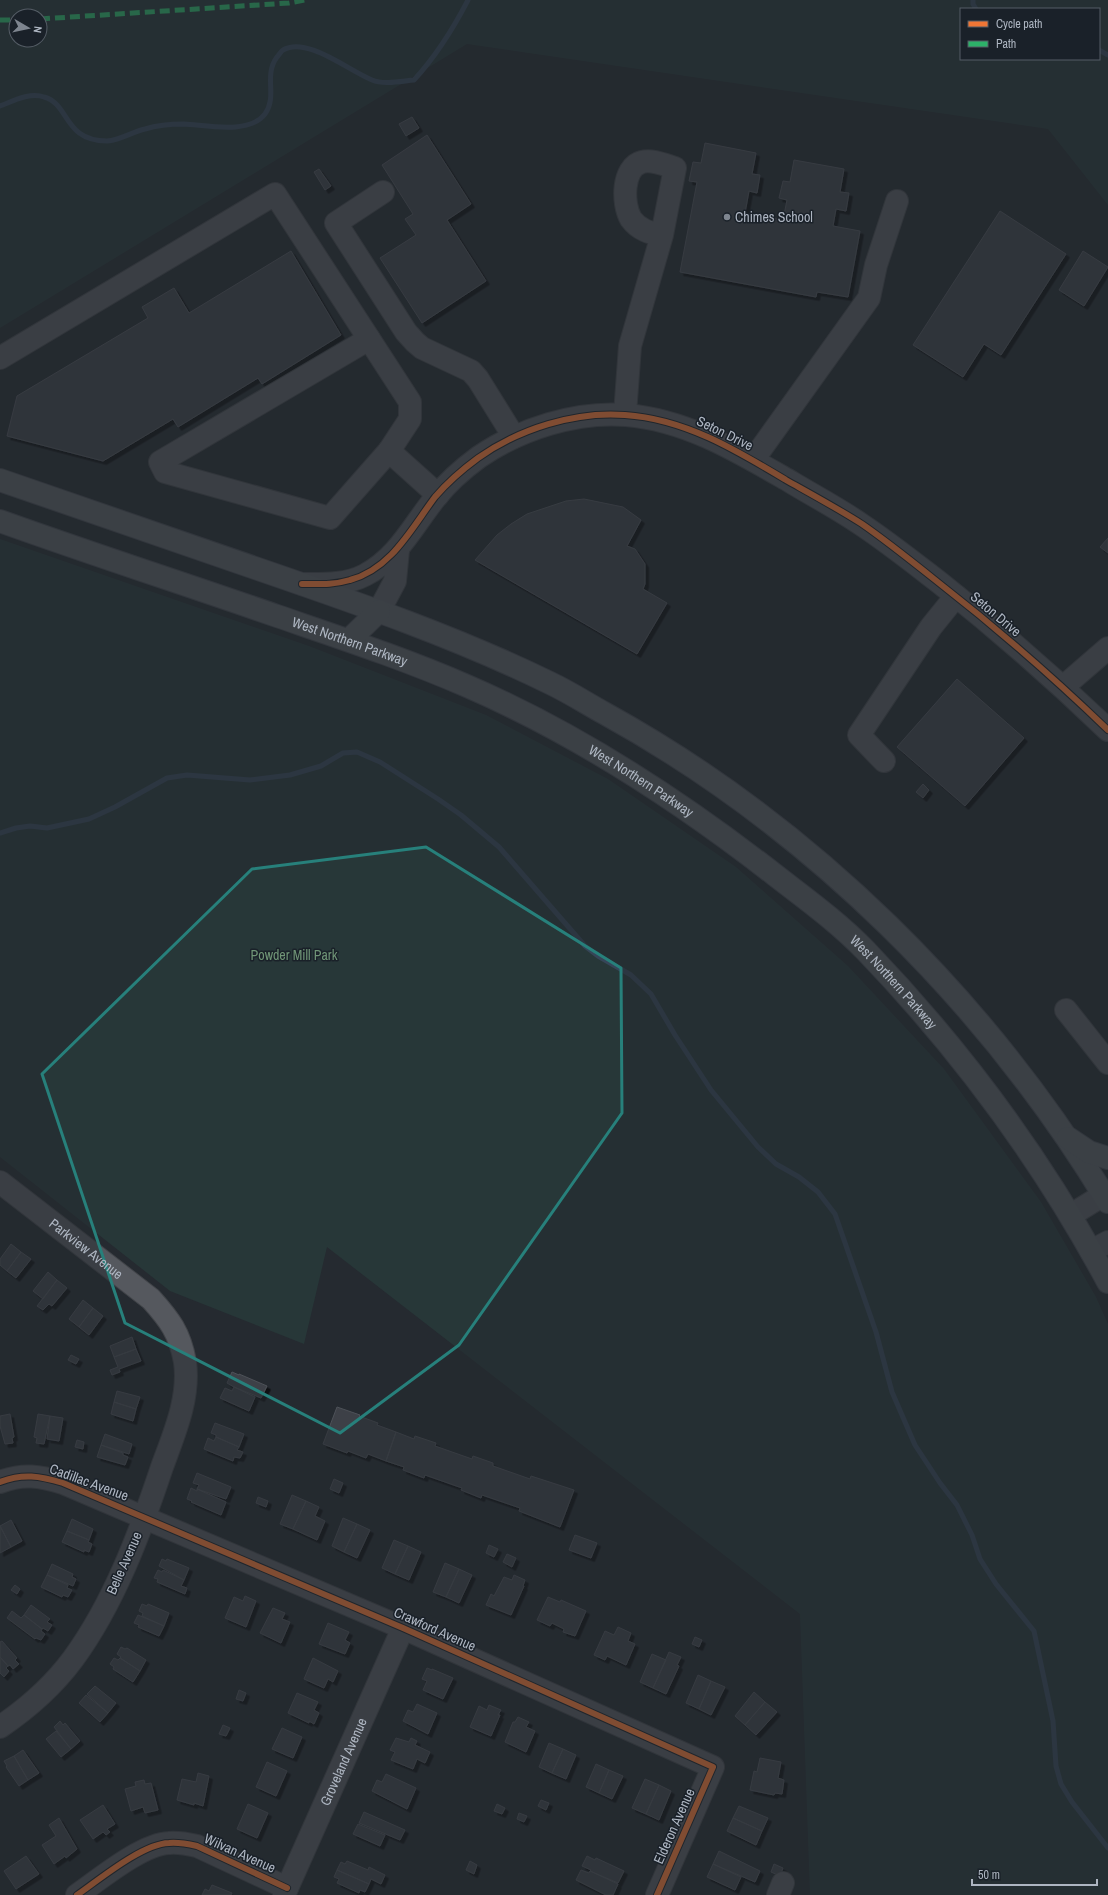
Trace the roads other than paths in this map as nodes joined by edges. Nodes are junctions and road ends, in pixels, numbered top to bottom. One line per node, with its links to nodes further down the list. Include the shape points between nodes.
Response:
1 (383, 192): 7 (street, via 336,223 406,332 422,348 471,371)
2 (897, 201): 9 (street, via 876,265 869,298)
3 (662, 235): 6 (street, via 630,346)
4 (369, 339): 5 (street, via 275,194); 8 (street, via 410,402 410,419); 8 (street, via 160,462 165,472 330,518)
5 (0, 358)
6 (625, 414): 7 (street, Seton Drive, via 578,417); 9 (street, Seton Drive, via 695,430)
7 (514, 437): 11 (street, Seton Drive, via 478,458)
8 (389, 451): 11 (street)
9 (753, 460): 15 (street, Seton Drive, via 861,524)
10 (0, 480): 14 (main road)
11 (438, 495): 13 (street, Seton Drive)
12 (0, 520): 17 (main road, West Northern Parkway)
13 (398, 550): 14 (street, Seton Drive, via 365,575 355,579 332,584); 16 (street, via 395,582)
14 (302, 584): 16 (main road)
15 (956, 596): 19 (street, Seton Drive, via 998,629); 21 (street, via 931,627 859,735)
16 (379, 611): 17 (main road); 24 (main road, via 480,651 565,691 676,755 786,834 885,921 925,963 1018,1072)
17 (348, 640): 28 (main road, West Northern Parkway, via 467,686 593,751 691,812 812,902 864,949 942,1035 1025,1145)
18 (1108, 648): 19 (street)
19 (1063, 687): 20 (street, Seton Drive)
20 (1108, 730)
21 (884, 762)
22 (1066, 1010): 23 (street)
23 (1108, 1063)
24 (1064, 1135): 25 (main road, via 1083,1148); 27 (main road)
25 (1108, 1158)
26 (3, 1189): 31 (street, Parkview Avenue, via 151,1299)
27 (1107, 1196): 28 (street)
28 (1071, 1215): 29 (main road, West Northern Parkway)
29 (1100, 1247): 30 (main road, West Northern Parkway)
30 (1108, 1282)
31 (170, 1320): 33 (street, Belle Avenue, via 180,1342 185,1363 185,1387 181,1413)
32 (0, 1482): 33 (street, Cadillac Avenue, via 19,1476 37,1476 63,1483)
33 (145, 1516): 34 (street, Crawford Avenue); 35 (street, Belle Avenue, via 95,1626 73,1659 56,1681)
34 (403, 1628): 36 (street, Crawford Avenue); 37 (street, Groveland Avenue)
35 (0, 1727)
36 (713, 1767): 39 (street, Elderon Avenue)
37 (285, 1891): 38 (street, Wilvan Avenue, via 197,1846 168,1842 137,1854)
38 (77, 1895)
39 (657, 1895)

